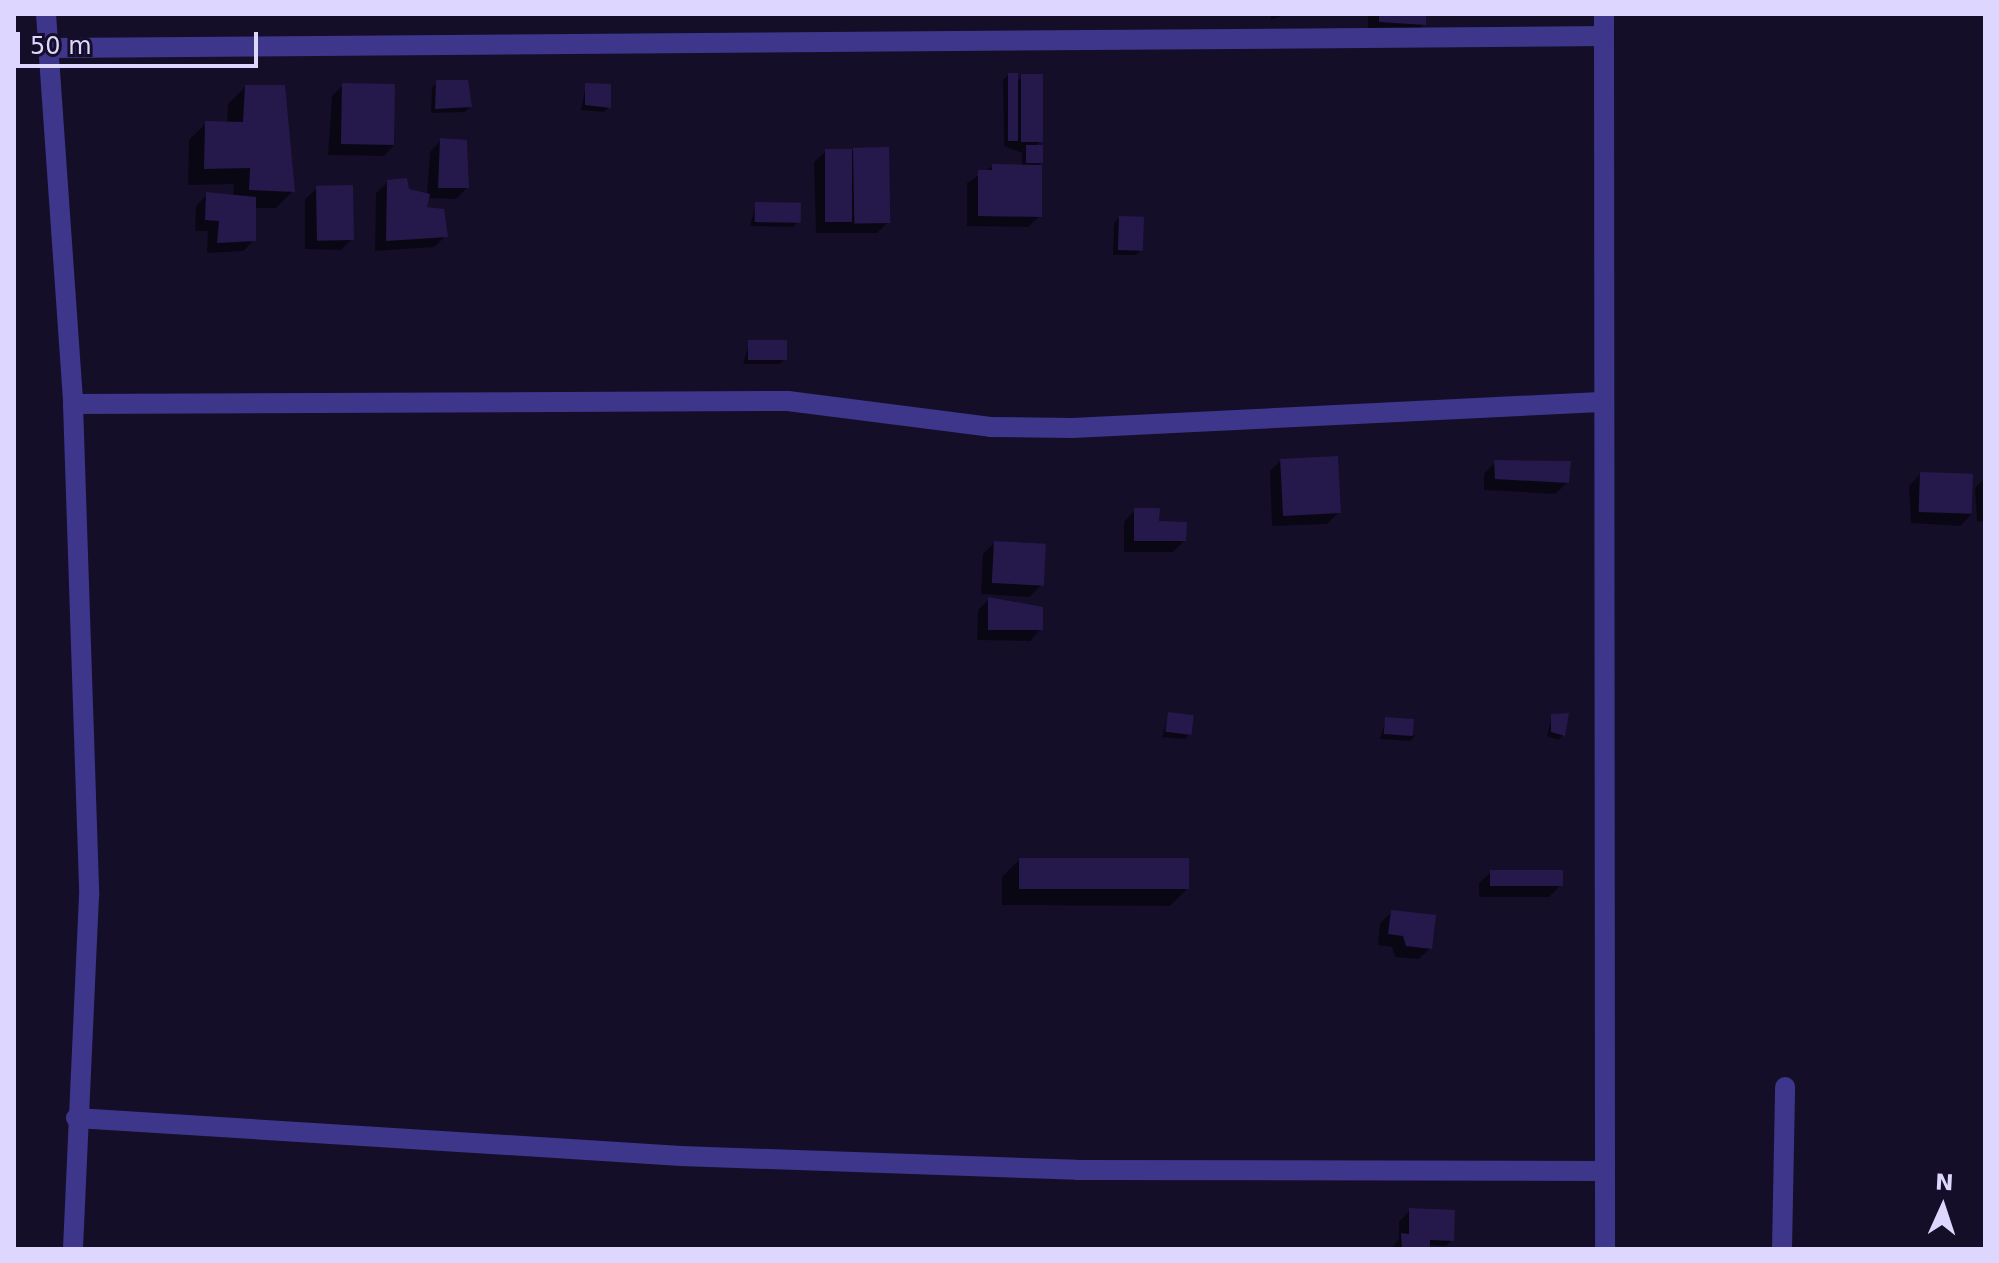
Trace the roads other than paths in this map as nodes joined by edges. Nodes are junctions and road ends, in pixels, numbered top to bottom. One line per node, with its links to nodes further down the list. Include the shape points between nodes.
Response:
1 (46, 14): 4 (street)
2 (1604, 14): 3 (street)
3 (1604, 36): 4 (street); 5 (street)
4 (52, 48): 6 (street)
5 (1600, 402): 6 (street, via 1072,428 990,427 788,401); 9 (street)
6 (73, 404): 8 (street, via 89,896)
7 (1785, 1087): 12 (street)
8 (76, 1118): 9 (street, via 681,1156 1045,1169); 10 (street)
9 (1605, 1171): 11 (street)
10 (73, 1249)
11 (1605, 1249)
12 (1782, 1249)

